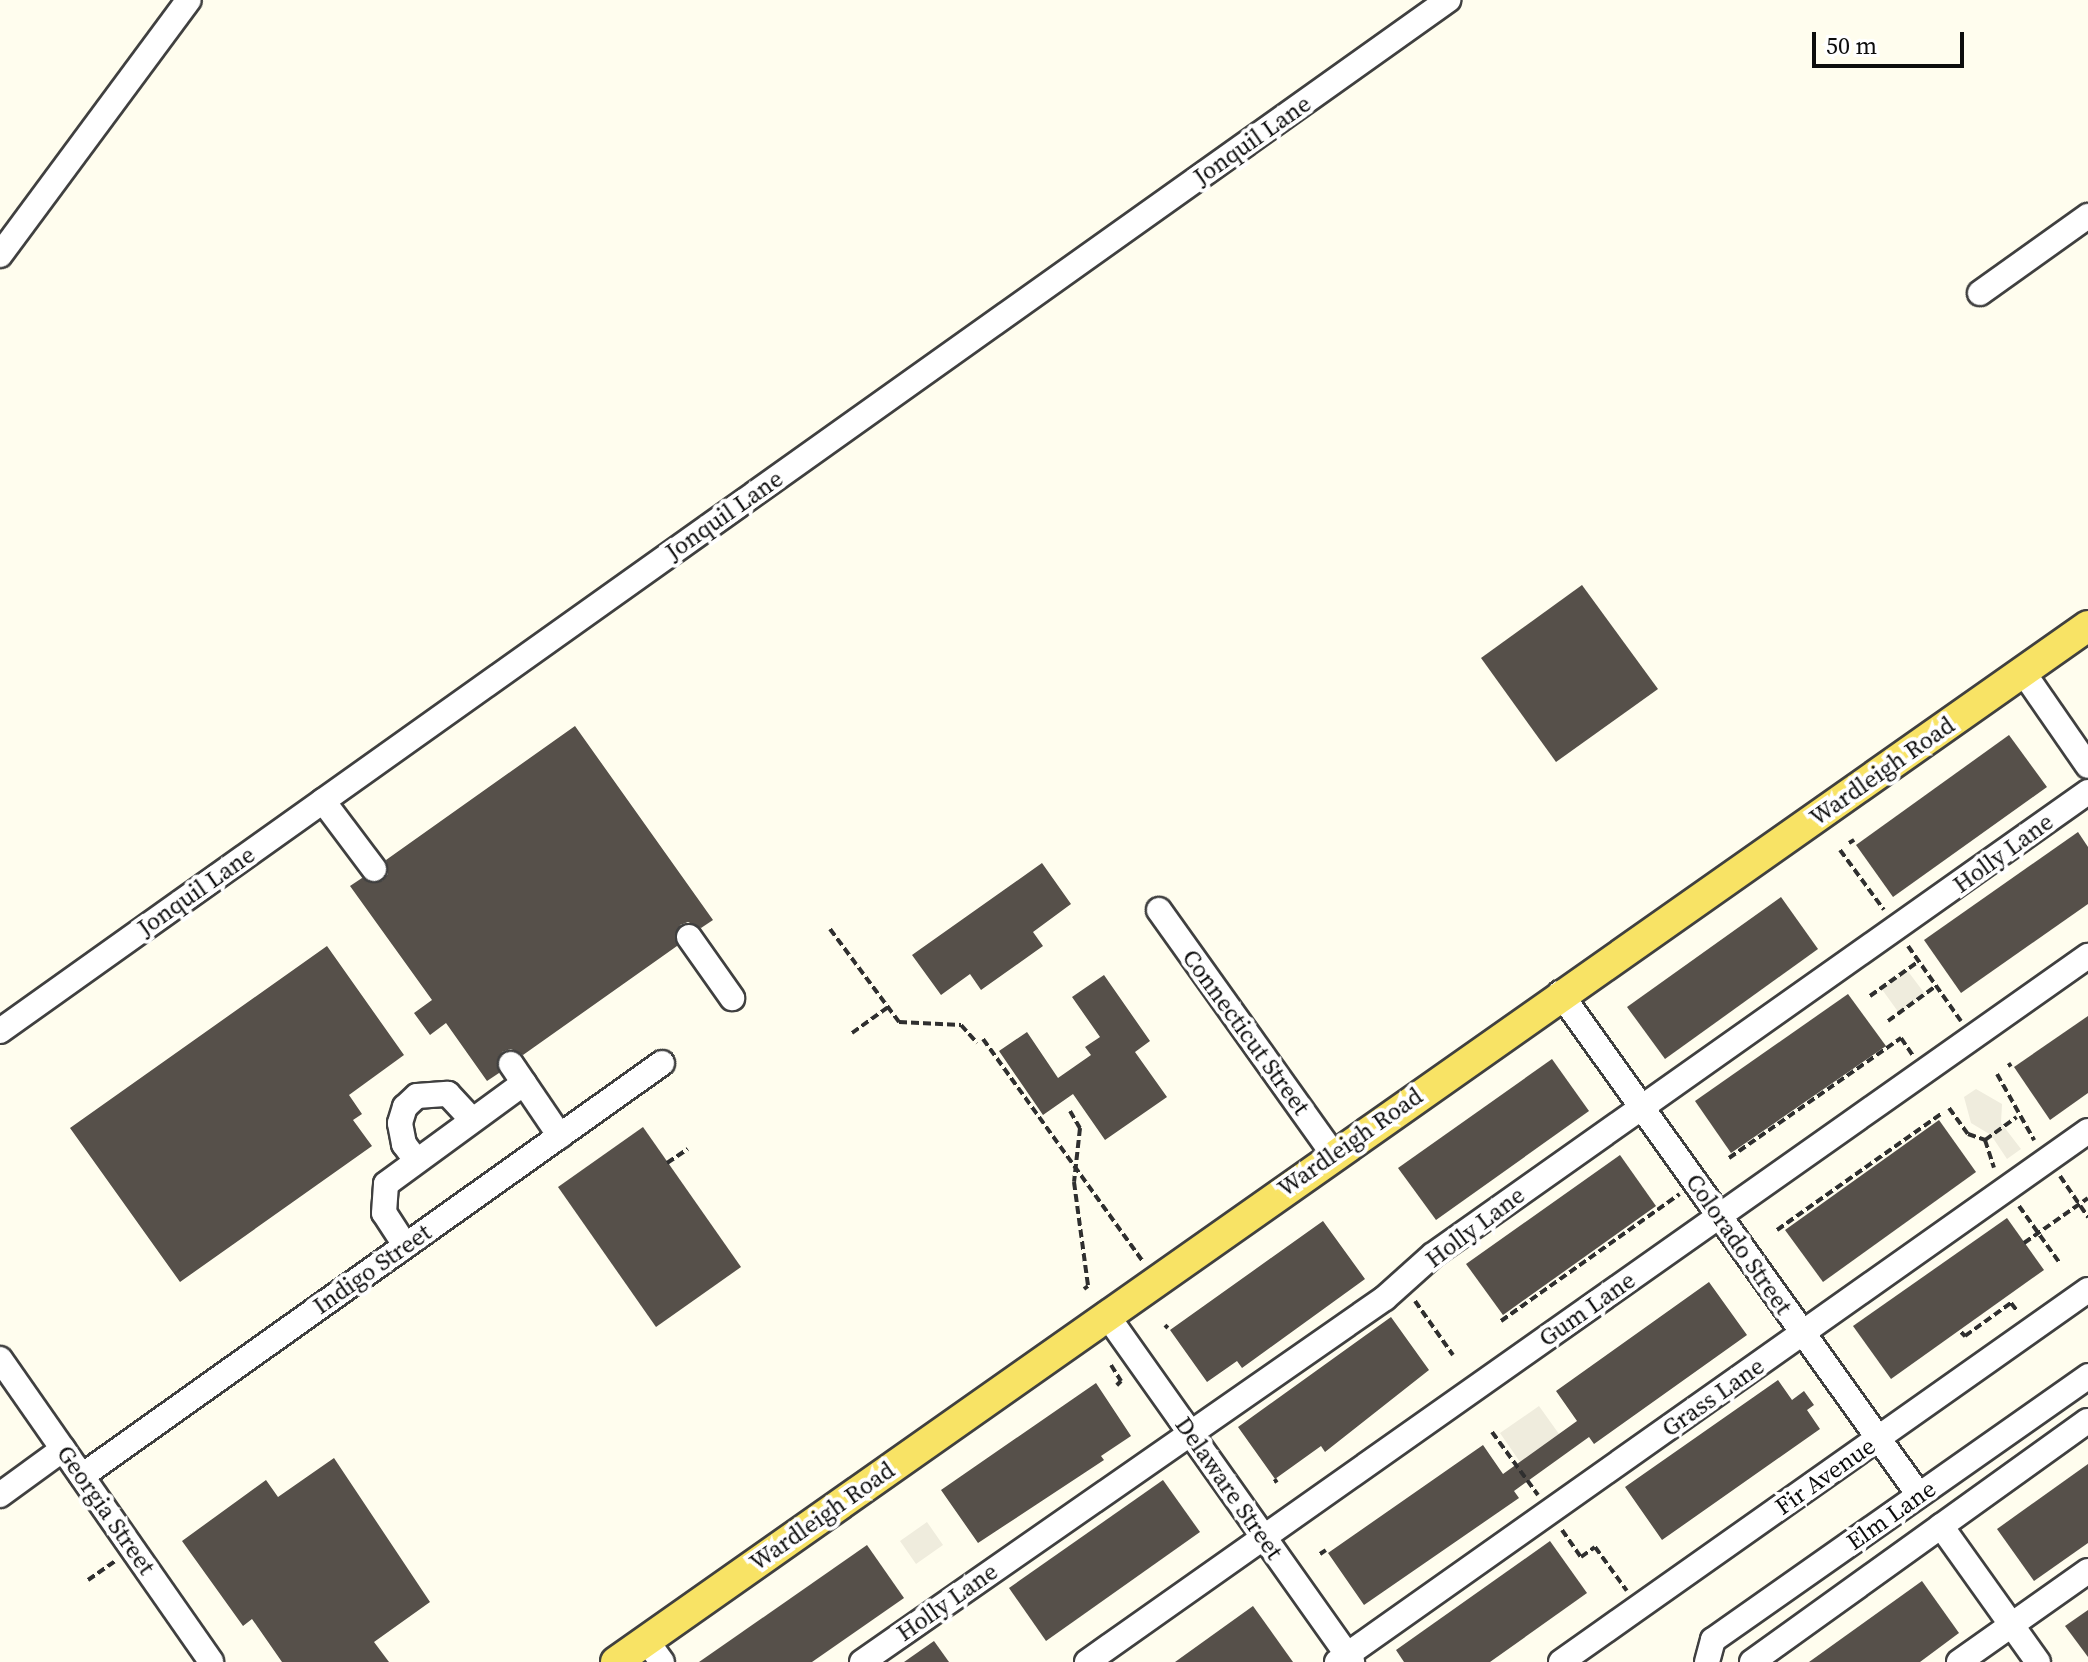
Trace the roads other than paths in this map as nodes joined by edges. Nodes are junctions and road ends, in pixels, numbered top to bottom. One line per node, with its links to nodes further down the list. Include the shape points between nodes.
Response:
1 (189, 0): 4 (street)
2 (1448, 0): 10 (street, Jonquil Lane)
3 (2088, 216): 5 (street)
4 (0, 255)
5 (1980, 293)
6 (2088, 626): 7 (main road, Wardleigh Road)
7 (2023, 672): 8 (street); 15 (main road, Wardleigh Road)
8 (2088, 766)
9 (2088, 792): 19 (street, Holly Lane, via 1846,967)
10 (323, 801): 11 (street); 17 (street, Jonquil Lane)
11 (374, 869)
12 (1159, 910): 23 (street, Connecticut Street)
13 (689, 937): 16 (street)
14 (2088, 956): 25 (street, Gum Lane)
15 (1560, 993): 19 (street, Colorado Street); 23 (main road, Wardleigh Road)
16 (732, 998)
17 (0, 1031)
18 (662, 1063): 22 (street, Indigo Street)
19 (1641, 1106): 25 (street, Colorado Street); 33 (street, Holly Lane, via 1433,1255 1385,1298)
20 (472, 1120): 22 (street, via 518,1074); 24 (street); 24 (street, via 448,1094 417,1096 405,1107 400,1123 404,1144)
21 (2088, 1131): 29 (street, Grass Lane)
22 (560, 1136): 26 (street, Indigo Street)
23 (1333, 1154): 28 (main road, Wardleigh Road)
24 (416, 1160): 26 (street, via 386,1184 383,1198 387,1220)
25 (1719, 1216): 29 (street, Colorado Street); 40 (street, Gum Lane)
26 (405, 1245): 36 (street, Indigo Street)
27 (2088, 1290): 34 (street, Fir Avenue)
28 (1106, 1314): 33 (street, Delaware Street); 43 (main road, Wardleigh Road)
29 (1803, 1333): 34 (street, Colorado Street); 44 (street, Grass Lane)
30 (0, 1359): 35 (street, Georgia Street)
31 (2088, 1376): 38 (street, Elm Lane)
32 (2088, 1421): 39 (street, Elm Lane)
33 (1189, 1431): 40 (street, Delaware Street); 47 (street, Holly Lane)
34 (1878, 1439): 38 (street, Colorado Street); 49 (street, Fir Avenue)
35 (63, 1449): 36 (street, Georgia Street); 37 (street)
36 (82, 1476): 45 (street, Georgia Street)
37 (0, 1495)
38 (1919, 1495): 50 (street, Elm Lane, via 1713,1640)
39 (1941, 1526): 42 (street); 51 (street, Elm Lane)
40 (1264, 1537): 44 (street, Delaware Street); 48 (street, Gum Lane)
41 (2088, 1571): 42 (street)
42 (2012, 1625): 52 (street); 53 (street)
43 (654, 1651): 46 (main road, Wardleigh Road)
44 (1346, 1660)
45 (211, 1662)
46 (616, 1662)
47 (862, 1662)
48 (1087, 1662)
49 (1561, 1662)
50 (1707, 1662)
51 (1752, 1662)
52 (1959, 1662)
53 (2038, 1662)

